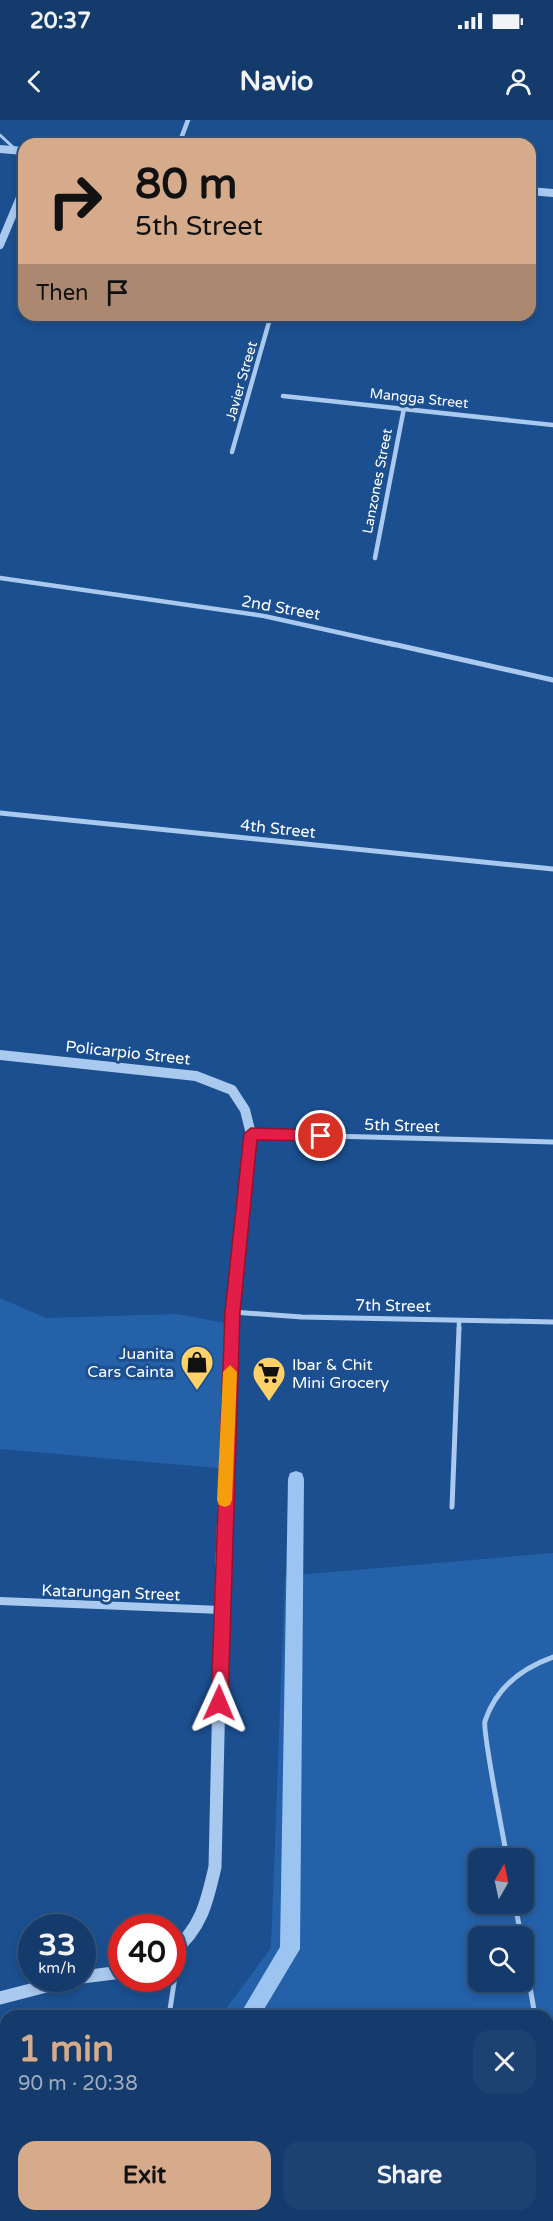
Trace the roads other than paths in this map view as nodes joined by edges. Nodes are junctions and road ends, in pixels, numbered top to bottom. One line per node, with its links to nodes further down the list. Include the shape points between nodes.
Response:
1 (188, 120): 3 (street)
2 (0, 135): 5 (lane)
3 (182, 138)
4 (0, 149): 6 (street)
5 (18, 149)
6 (18, 151)
7 (536, 192): 8 (street)
8 (553, 193)
9 (18, 202): 10 (street)
10 (0, 245)
11 (269, 321): 15 (street, Javier Street)
12 (283, 396): 13 (street, Mangga Street)
13 (404, 408): 14 (street, Mangga Street); 16 (street, Lanzones Street)
14 (553, 425)
15 (232, 452)
16 (375, 558)
17 (0, 578): 18 (street, 2nd Street, via 264,616)
18 (553, 680)
19 (0, 813): 20 (street, 4th Street)
20 (553, 869)
21 (0, 1055): 22 (street, Policarpio Street, via 196,1076 232,1090 245,1110)
22 (251, 1134): 23 (street, 5th Street); 24 (street, Policarpio Street)
23 (553, 1142)
24 (232, 1312): 25 (street, 7th Street); 29 (street, Policarpio Street)
25 (459, 1320): 26 (street, 7th Street); 27 (lane)
26 (553, 1322)
27 (452, 1507)
28 (0, 1601): 29 (street, Katarungan Street)
29 (222, 1610): 32 (street, Policarpio Street, via 216,1867 203,1917)
30 (553, 1657): 31 (lane, via 533,1664 503,1687 484,1722)
31 (505, 1848)
32 (186, 1941)
33 (18, 1992): 36 (street)
34 (172, 1992): 37 (lane)
35 (531, 1992): 38 (lane)
36 (0, 1998)
37 (170, 2010)
38 (534, 2010)

